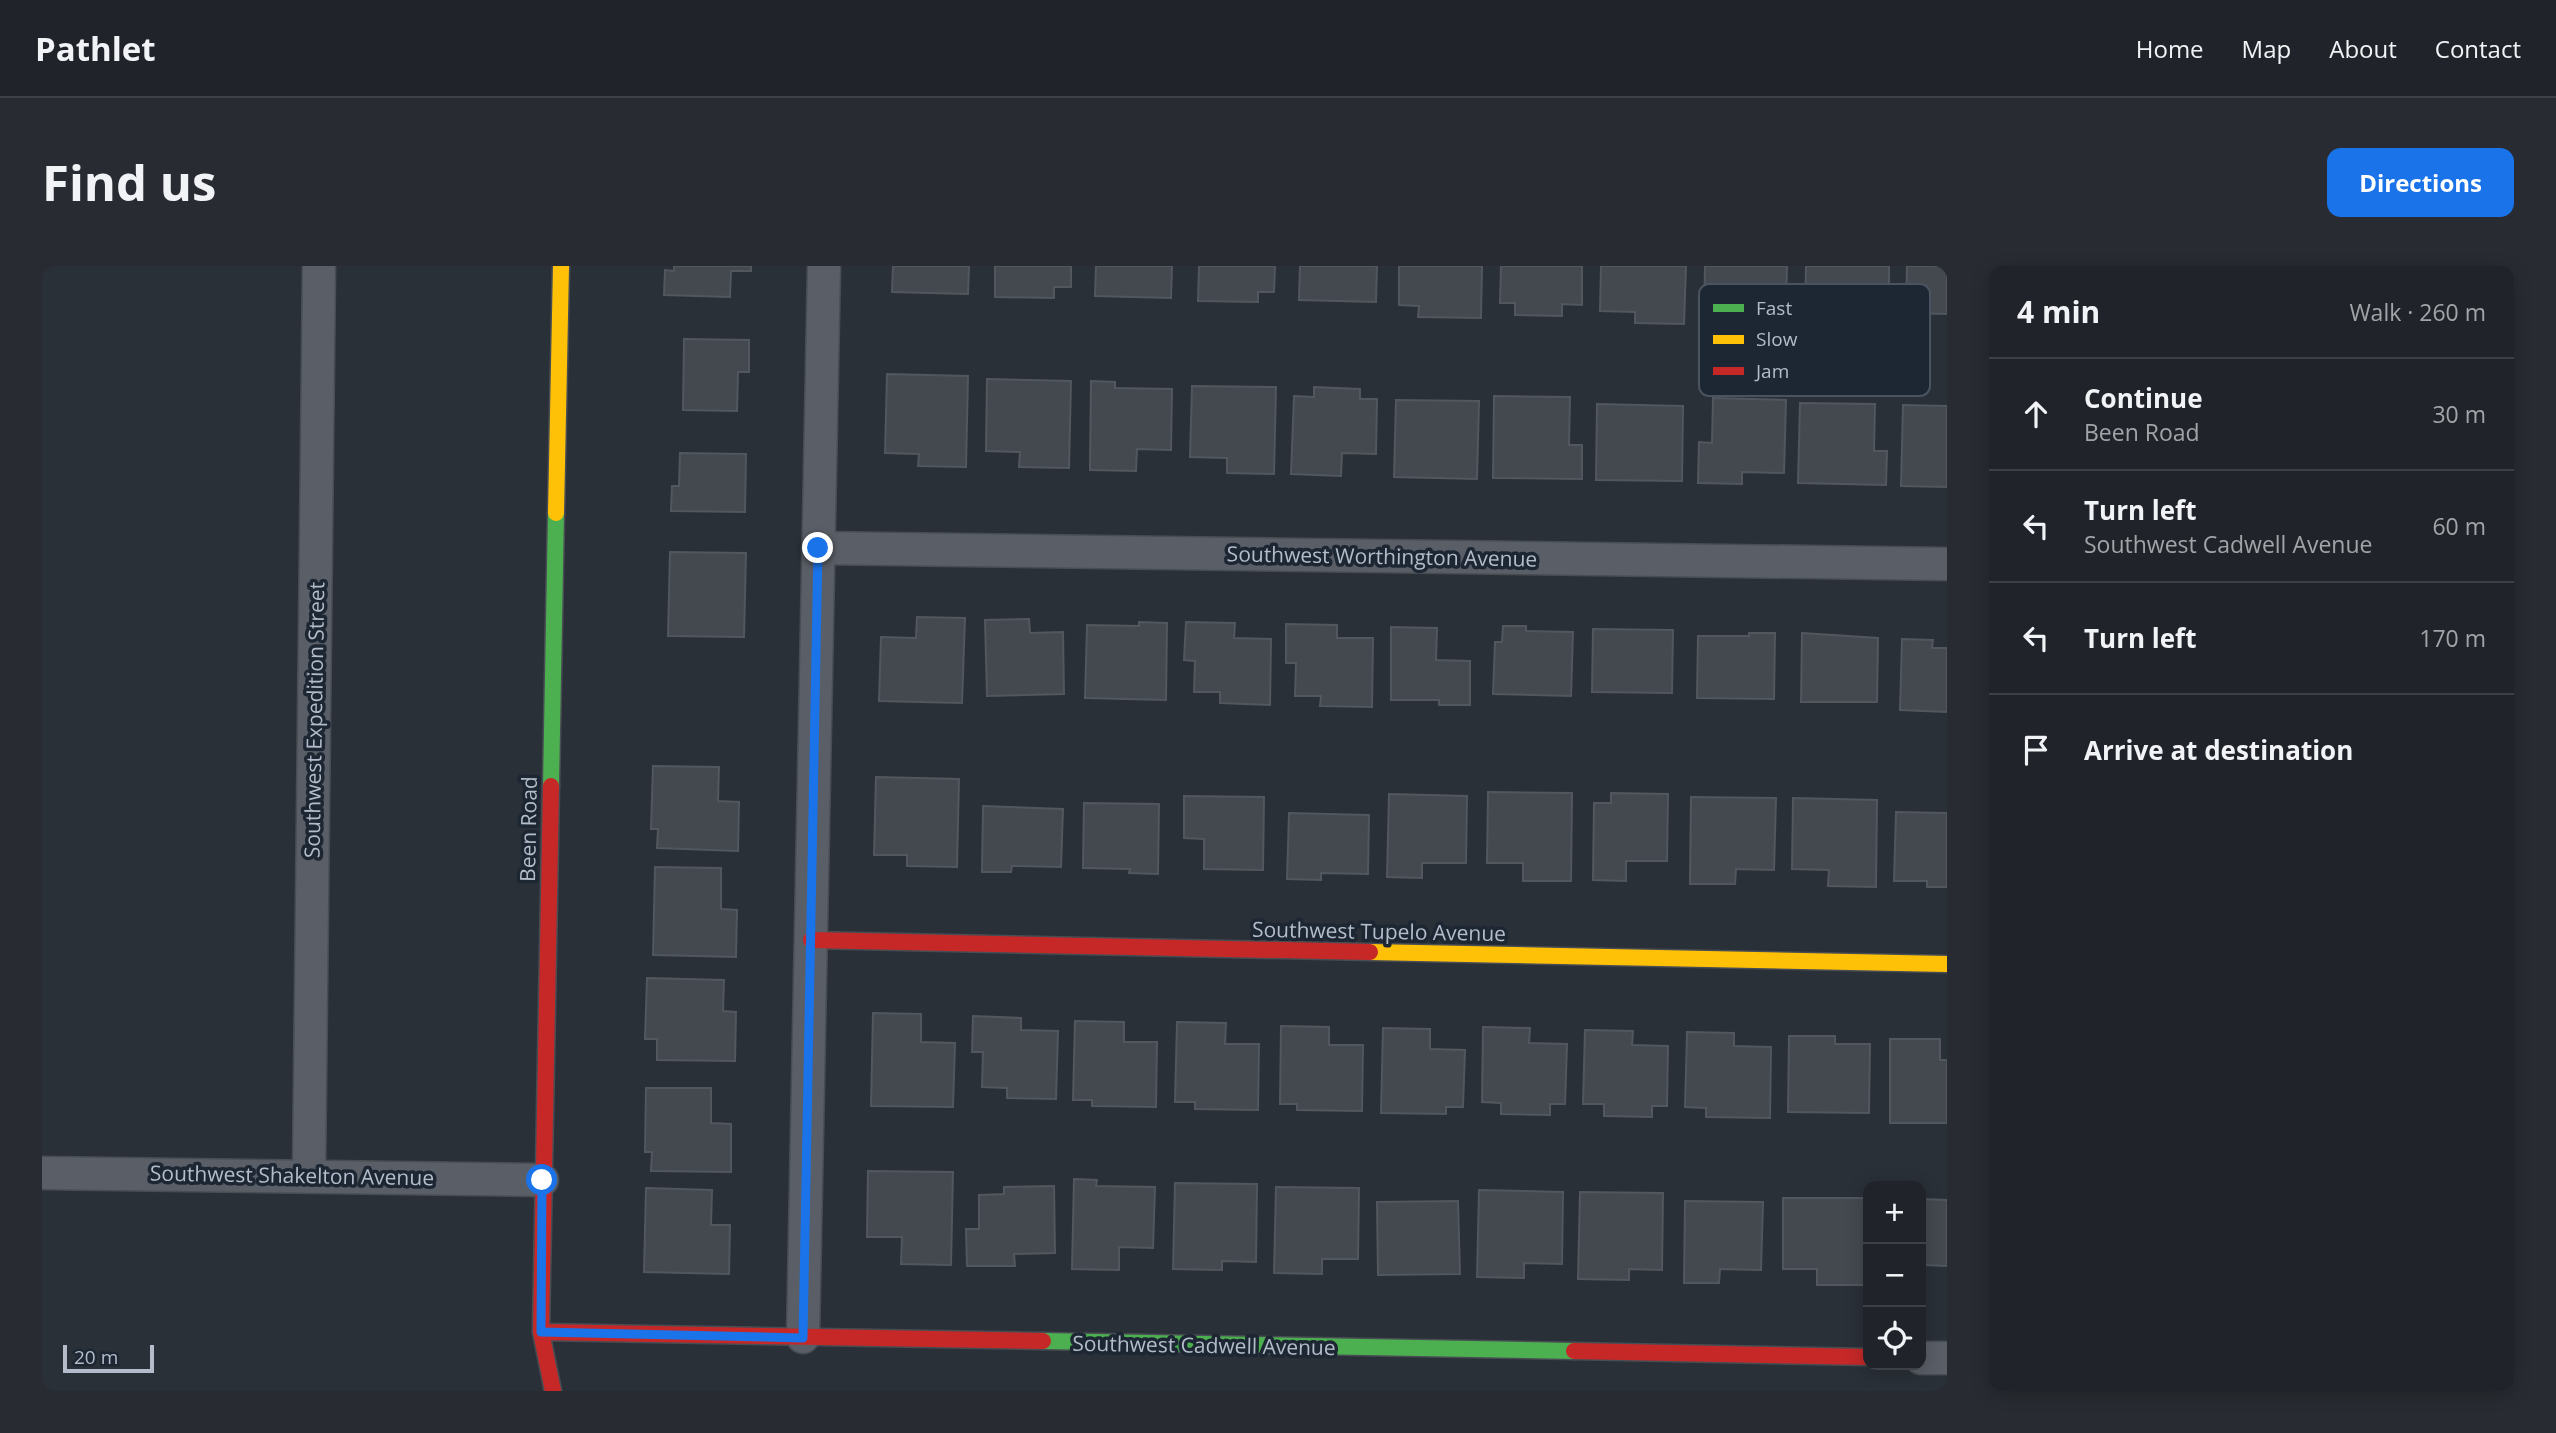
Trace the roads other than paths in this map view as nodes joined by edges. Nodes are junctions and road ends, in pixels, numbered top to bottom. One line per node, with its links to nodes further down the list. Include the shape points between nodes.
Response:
1 (319, 266): 9 (street, Southwest Expedition Street)
2 (561, 266): 10 (street, Been Road)
3 (824, 266): 4 (street)
4 (818, 548): 5 (street, Southwest Worthington Avenue); 6 (street)
5 (1947, 564)
6 (811, 940): 7 (street, Southwest Tupelo Avenue); 12 (street)
7 (1947, 964)
8 (42, 1172): 9 (street, Southwest Shakelton Avenue)
9 (309, 1174): 10 (street, Southwest Shakelton Avenue)
10 (542, 1180): 11 (street, Been Road)
11 (541, 1332): 12 (street, Southwest Cadwell Avenue); 16 (street, Been Road)
12 (803, 1338): 13 (street, Southwest Cadwell Avenue)
13 (1863, 1357)
14 (1926, 1358): 15 (street)
15 (1947, 1358)
16 (552, 1391)

